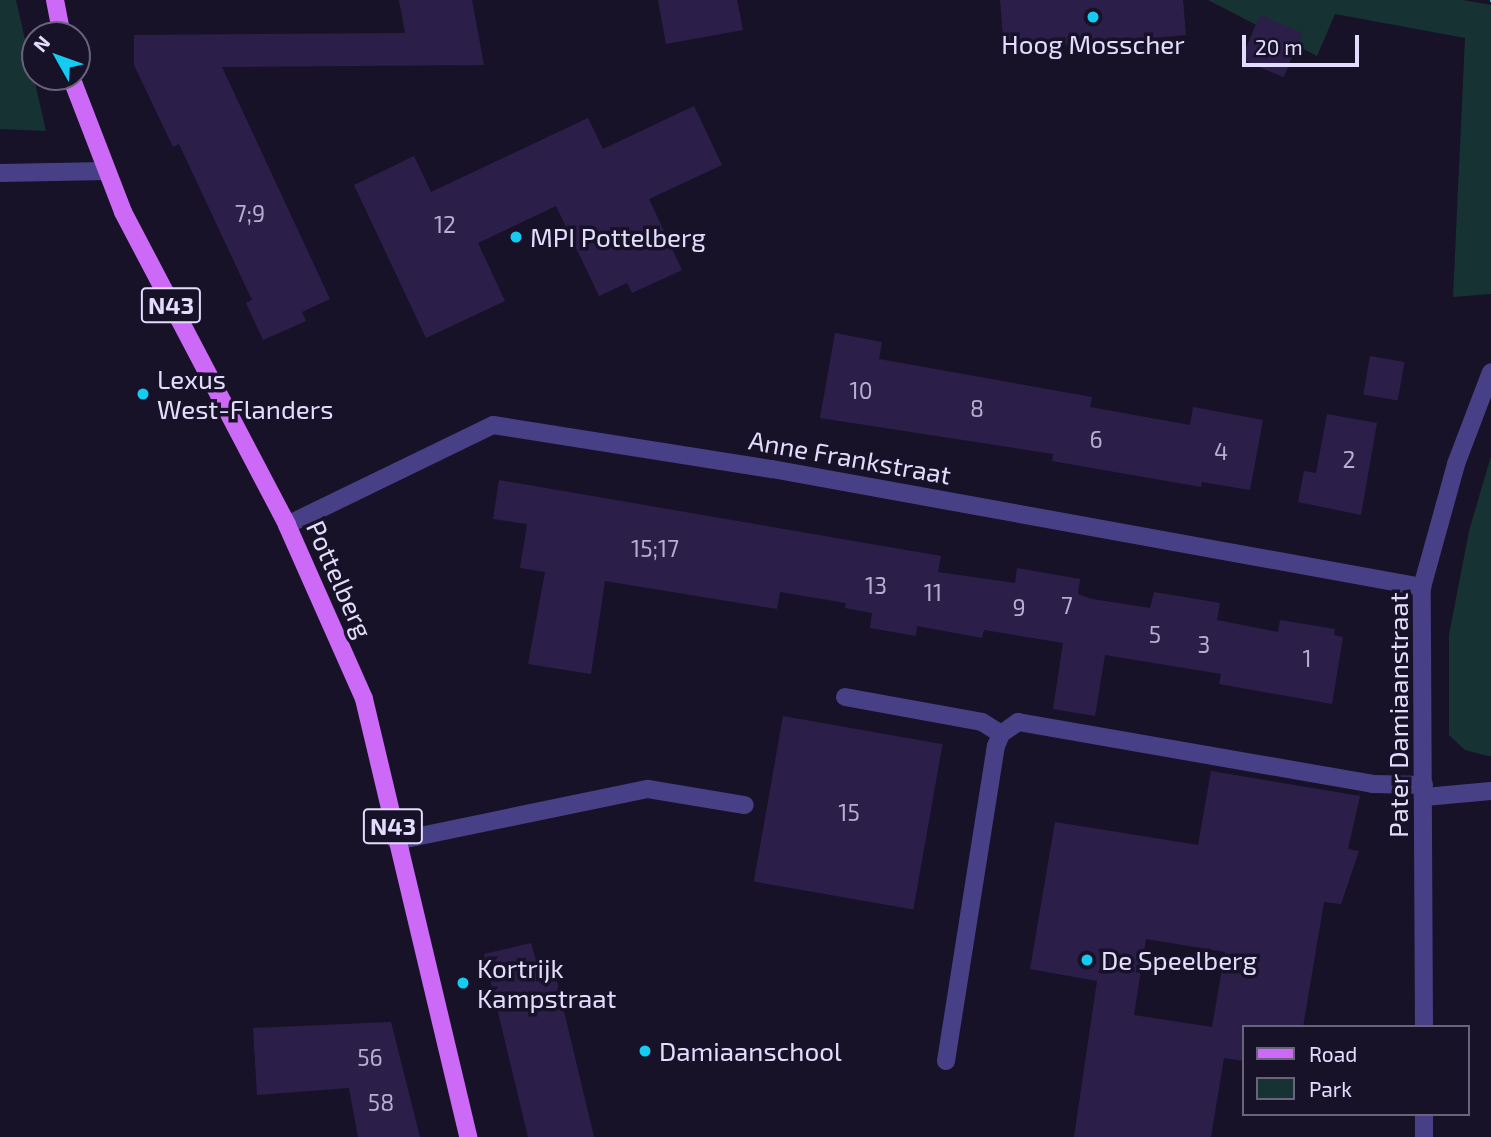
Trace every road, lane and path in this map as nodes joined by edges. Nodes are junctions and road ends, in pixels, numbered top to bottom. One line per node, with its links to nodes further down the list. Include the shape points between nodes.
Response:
1 (55, 0): 2 (main road)
2 (59, 21)
3 (76, 91): 4 (main road, Pottelberg / N43)
4 (106, 171): 5 (street); 7 (main road, Pottelberg / N43, via 123,212)
5 (0, 173)
6 (1491, 372): 8 (street, Pater Damiaanstraat, via 1456,464)
7 (287, 525): 8 (street, Anne Frankstraat, via 493,425 772,469); 14 (main road, Pottelberg / N43, via 365,699)
8 (1422, 586): 11 (street, Pater Damiaanstraat)
9 (845, 697): 10 (street, via 982,722)
10 (1001, 734): 11 (street, via 1018,722); 16 (street)
11 (1424, 791): 12 (street); 15 (street, Pater Damiaanstraat)
12 (1491, 791)
13 (745, 805): 14 (street, via 648,789)
14 (396, 841): 18 (main road, Pottelberg / N43)
15 (1424, 1025)
16 (946, 1061)
17 (1424, 1116): 19 (street)
18 (468, 1137)
19 (1424, 1137)

